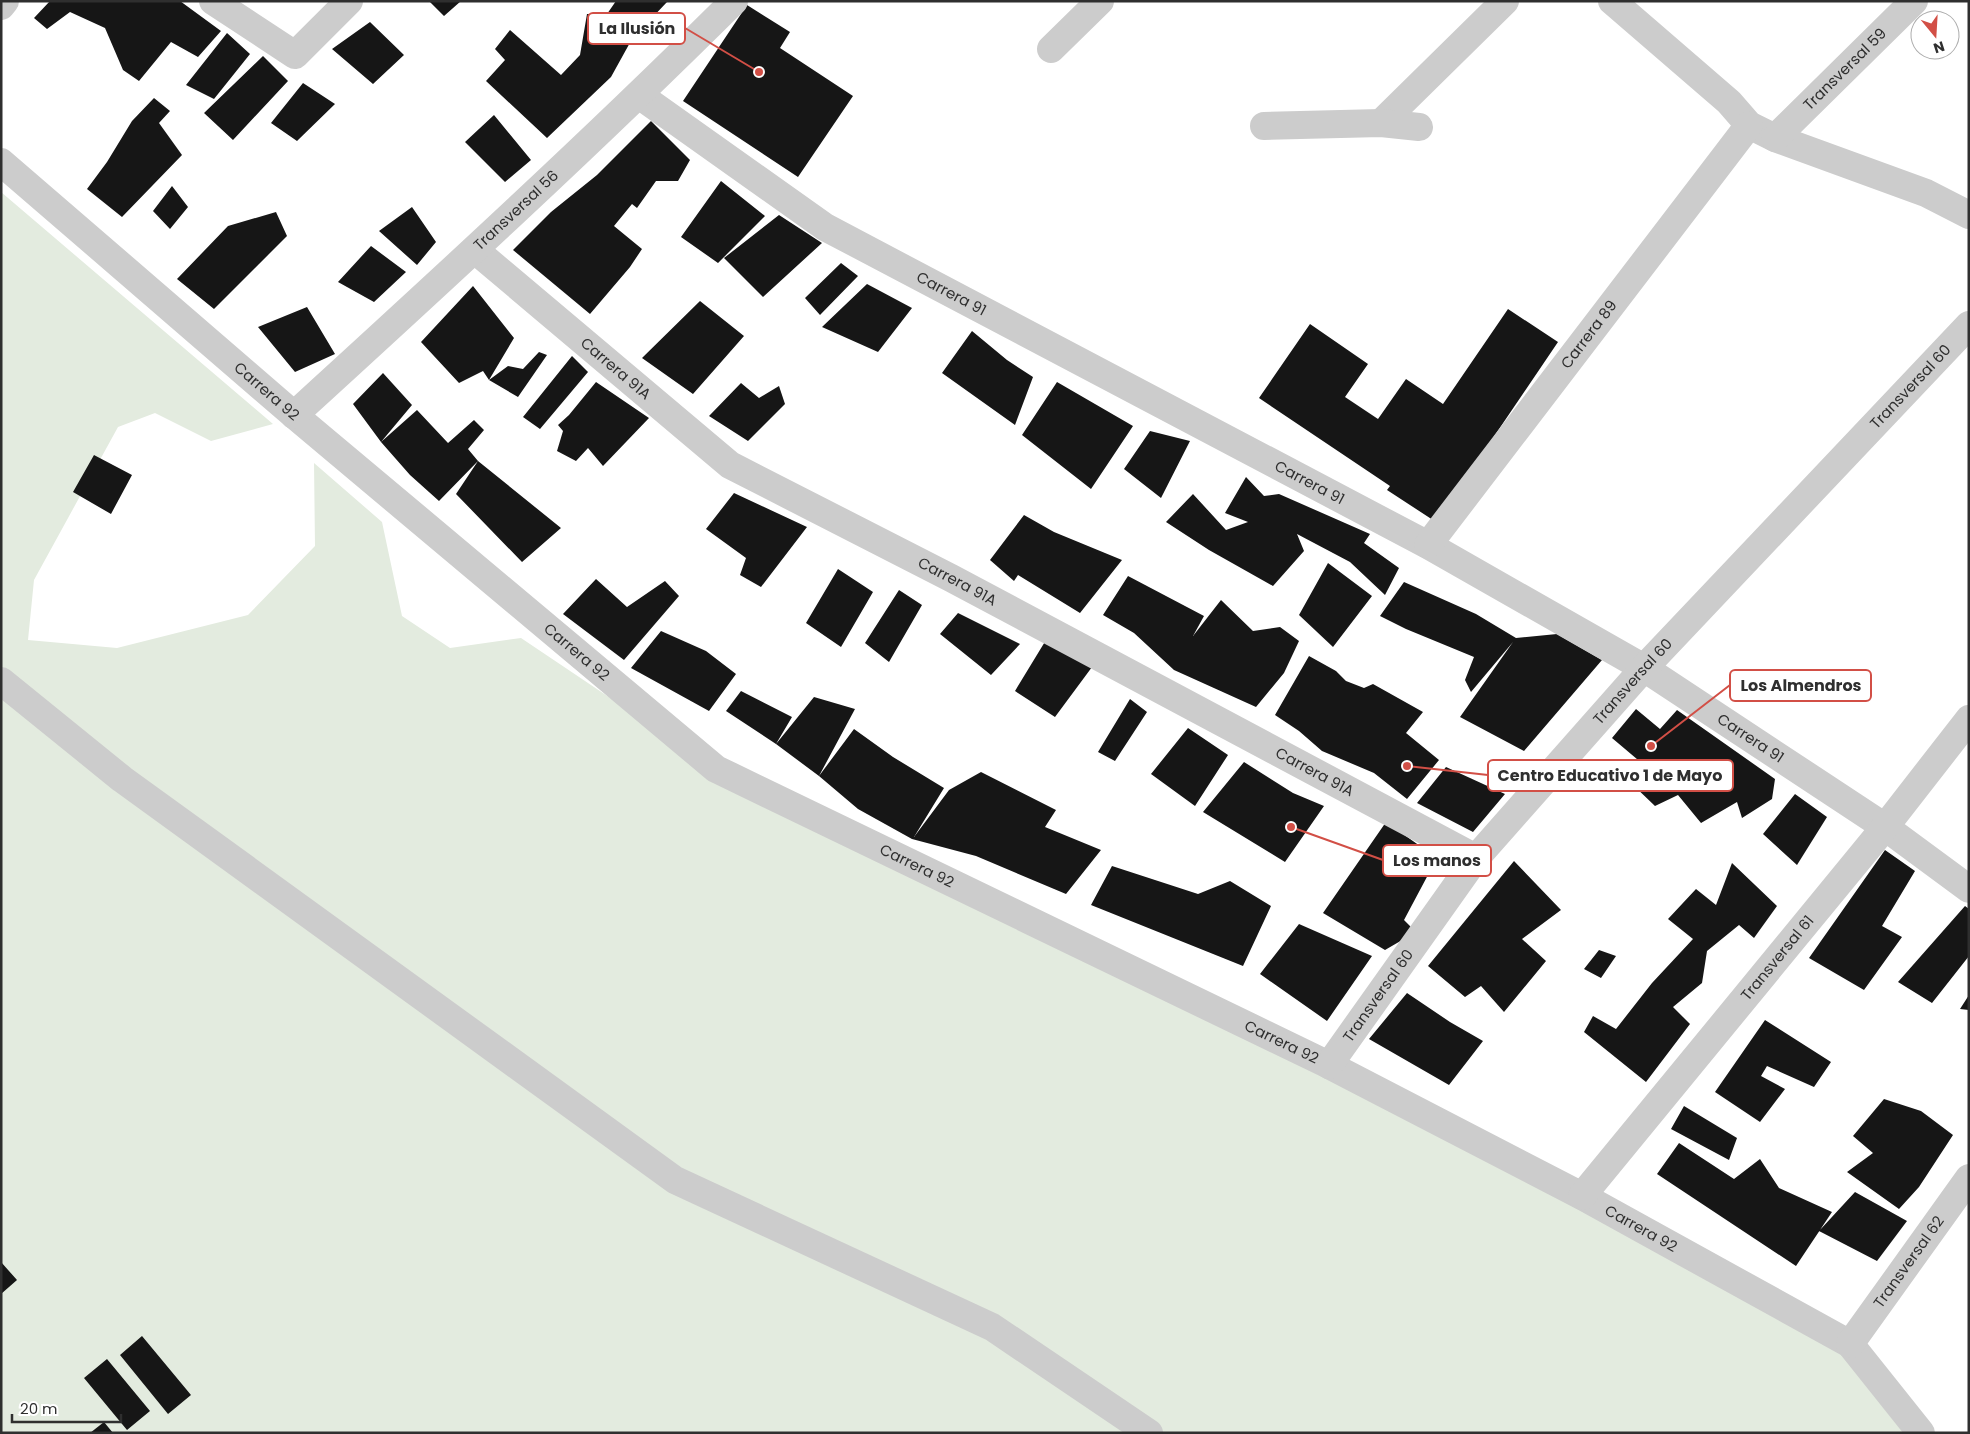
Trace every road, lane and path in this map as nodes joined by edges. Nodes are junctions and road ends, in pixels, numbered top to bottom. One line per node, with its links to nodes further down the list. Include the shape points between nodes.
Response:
1 (5, 1): 9 (street)
2 (214, 1): 3 (street, via 295,55)
3 (349, 1)
4 (734, 1): 11 (street, Transversal 56)
5 (1100, 1): 10 (street)
6 (1505, 1): 12 (street)
7 (1612, 1): 13 (street, via 1729,102)
8 (1914, 1): 16 (street, Transversal 59)
9 (1, 6)
10 (1051, 49)
11 (639, 95): 19 (street, Transversal 56); 22 (street, Carrera 91, via 825,227)
12 (1381, 123): 14 (street); 15 (street)
13 (1749, 125): 16 (street); 22 (street, Carrera 89)
14 (1264, 126)
15 (1419, 127)
16 (1775, 138): 18 (street, via 1926,193)
17 (1, 162): 21 (street, Carrera 92)
18 (1969, 215)
19 (475, 250): 21 (street, Transversal 56); 27 (street, Carrera 91A, via 730,465 951,578)
20 (1969, 325): 23 (street, Transversal 60)
21 (294, 415): 29 (street, Carrera 92, via 716,769)
22 (1428, 545): 23 (street, Carrera 91)
23 (1644, 668): 26 (street, Carrera 91); 27 (street, Transversal 60)
24 (1, 681): 33 (street, via 122,779 675,1180 992,1327)
25 (1969, 719): 26 (street, Transversal 61)
26 (1885, 827): 28 (street, Carrera 91); 31 (street, Transversal 61)
27 (1476, 858): 29 (street, Transversal 60)
28 (1969, 889)
29 (1330, 1065): 31 (street, Carrera 92)
30 (1969, 1178): 32 (street, Transversal 62)
31 (1582, 1196): 32 (street, Carrera 92)
32 (1850, 1344): 34 (street, Carrera 92)
33 (1149, 1433)
34 (1921, 1433)

